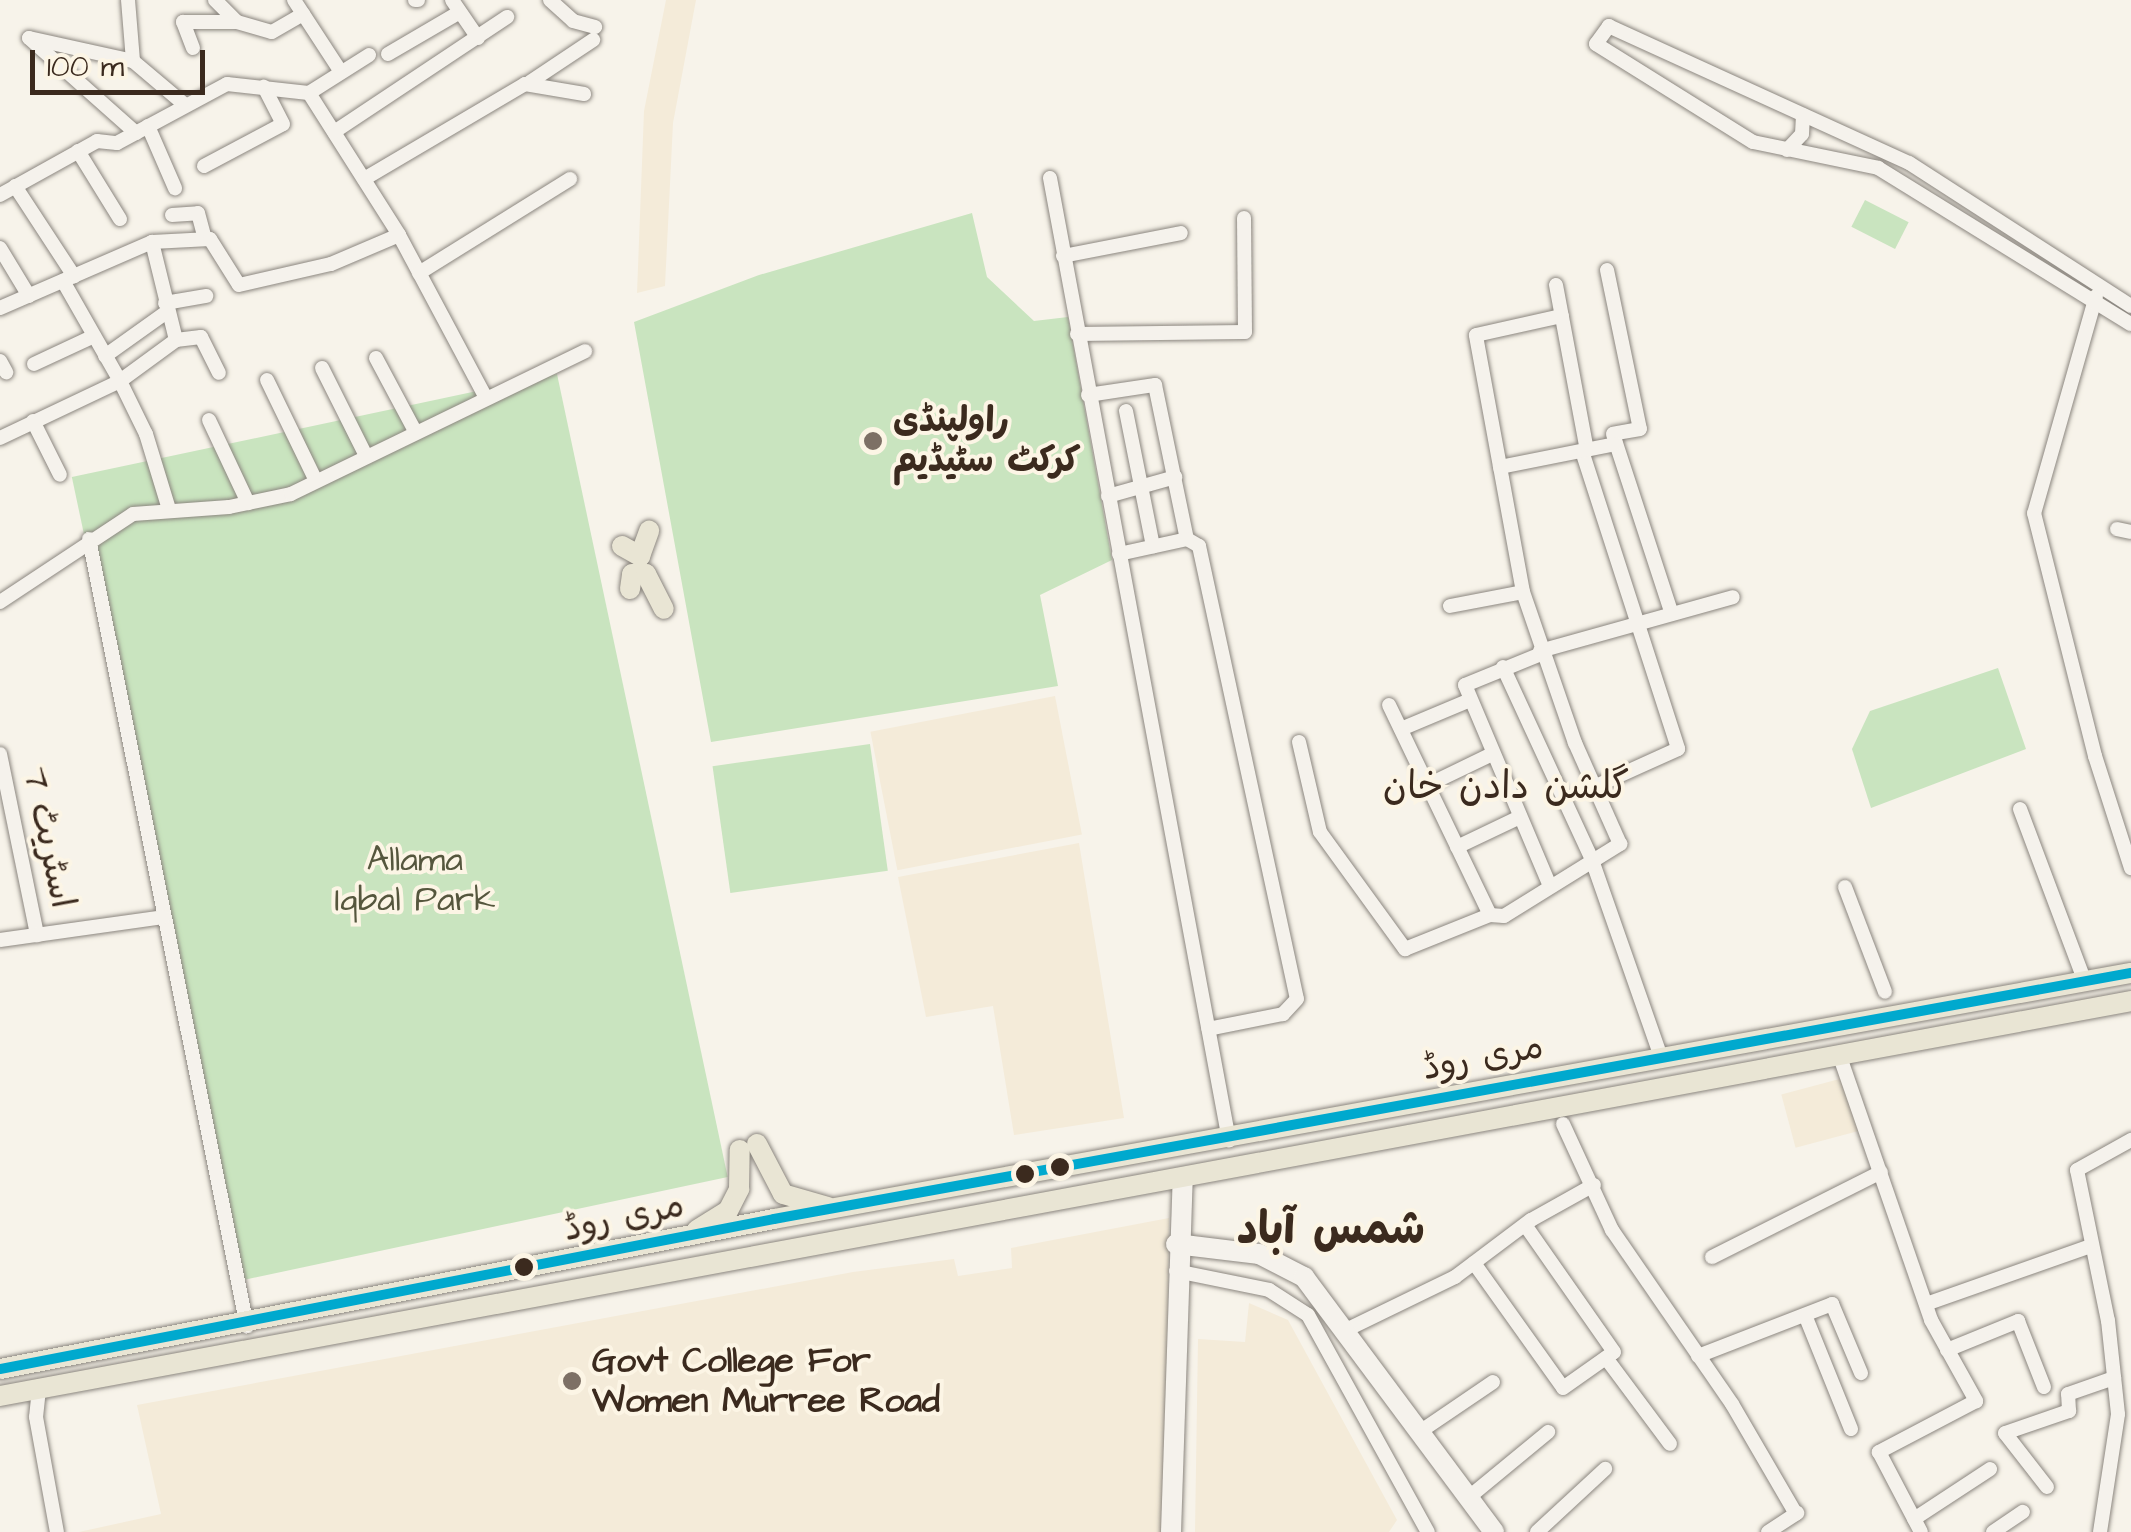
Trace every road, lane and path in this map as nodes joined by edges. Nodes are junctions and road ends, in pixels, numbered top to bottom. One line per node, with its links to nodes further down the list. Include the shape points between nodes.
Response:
1 (128, 0): 13 (street)
2 (215, 0): 8 (street)
3 (294, 0): 6 (street)
4 (550, 0): 15 (street, via 594,34)
5 (456, 6): 9 (street); 11 (street)
6 (304, 14): 8 (street, via 272,32); 14 (street)
7 (507, 17): 9 (street)
8 (237, 22): 10 (street, via 183,22)
9 (478, 38): 22 (street)
10 (193, 48)
11 (388, 54)
12 (369, 56): 14 (street)
13 (132, 61): 19 (street); 21 (street, via 28,39)
14 (341, 72): 17 (street)
15 (530, 82): 18 (street); 29 (street)
16 (264, 87): 17 (street); 19 (street, via 227,84); 26 (street, via 282,124)
17 (309, 93): 22 (street)
18 (584, 94)
19 (185, 105): 21 (street)
20 (1804, 115): 24 (street, via 1802,134); 24 (street, via 1608,26 1596,44 1753,142); 25 (street)
21 (142, 129): 23 (street); 32 (street)
22 (334, 132): 29 (street)
23 (78, 150): 31 (street); 36 (street)
24 (1787, 150): 27 (street)
25 (1886, 151): 27 (street); 47 (street)
26 (204, 166)
27 (1878, 168): 47 (street)
28 (1050, 178): 42 (street)
29 (364, 179): 38 (street)
30 (570, 179): 44 (street)
31 (16, 186): 33 (street); 45 (street)
32 (175, 188)
33 (0, 195)
34 (172, 215): 39 (street, via 198,212)
35 (1244, 218): 55 (street, via 1245,332)
36 (120, 219)
37 (1181, 233): 42 (street)
38 (399, 236): 39 (street, via 330,264 239,285 214,241); 44 (street)
39 (205, 239): 40 (street)
40 (152, 242): 45 (street); 51 (street)
41 (0, 248): 48 (street)
42 (1063, 256): 55 (street)
43 (1607, 270): 73 (street, via 1640,430 1612,434)
44 (420, 273): 67 (street)
45 (69, 278): 48 (street); 56 (street)
46 (1556, 285): 53 (street)
47 (2096, 293): 50 (street); 54 (street); 112 (street, via 2034,513 2090,738)
48 (29, 296): 52 (street)
49 (206, 296): 51 (street)
50 (2131, 306)
51 (166, 307): 57 (street); 59 (street)
52 (0, 308)
53 (1562, 316): 74 (street); 76 (street, via 1476,335)
54 (2131, 324)
55 (1077, 334): 66 (street)
56 (94, 336): 59 (street); 61 (street)
57 (176, 340): 63 (street, via 200,337); 65 (street)
58 (585, 351): 67 (street)
59 (105, 356): 65 (street)
60 (376, 358): 71 (street)
61 (34, 364)
62 (322, 368): 75 (street)
63 (219, 373)
64 (268, 380): 79 (street)
65 (120, 381): 70 (street); 83 (street, via 146,434)
66 (1088, 395): 78 (street, via 1155,384); 81 (street)
67 (485, 396): 71 (street)
68 (1126, 411): 80 (street)
69 (209, 420): 82 (street)
70 (33, 421): 72 (street); 77 (street)
71 (414, 432): 75 (street)
72 (0, 438)
73 (1616, 444): 74 (street); 96 (street)
74 (1585, 450): 76 (street); 97 (street)
75 (366, 456): 79 (street)
76 (1500, 467): 91 (street)
77 (60, 475)
78 (1175, 477): 80 (street); 86 (street)
79 (316, 481): 82 (street)
80 (1140, 483): 81 (street, via 1132,492); 88 (street)
81 (1108, 496): 89 (street)
82 (248, 504): 83 (street)
83 (169, 509): 85 (street, via 133,514)
84 (649, 531): 87 (main road, via 640,556)
85 (89, 539): 93 (street); 116 (street)
86 (1187, 539): 88 (street); 123 (street, via 1200,546 1298,999 1283,1014)
87 (622, 546)
88 (1153, 546): 89 (street)
89 (1119, 554): 123 (street)
90 (630, 589): 95 (main road, via 632,574 646,574)
91 (1523, 592): 94 (street); 98 (street)
92 (1733, 597): 96 (street)
93 (0, 602)
94 (1450, 606)
95 (664, 610)
96 (1672, 614): 97 (street)
97 (1637, 625): 98 (street); 107 (street, via 1678,748)
98 (1540, 652): 99 (street); 107 (street)
99 (1503, 667): 100 (street, via 1466,680); 111 (street)
100 (1470, 700): 102 (street); 105 (street)
101 (1389, 705): 102 (street)
102 (1400, 729): 106 (street)
103 (1299, 742): 115 (street, via 1320,832 1405,949)
104 (0, 754): 117 (street, اسٹریٹ 7)
105 (1492, 754): 106 (street); 109 (street)
106 (1428, 785): 110 (street)
107 (1594, 786): 111 (street, via 1620,844)
108 (2020, 809): 120 (street)
109 (1520, 817): 110 (street); 113 (street)
110 (1458, 846): 115 (street)
111 (1592, 860): 113 (street); 124 (street)
112 (2131, 868)
113 (1550, 886): 115 (street, via 1504,916)
114 (1844, 887): 121 (street)
115 (1490, 915)
116 (162, 917): 117 (street); 142 (street)
117 (37, 935): 118 (street)
118 (0, 940)
119 (2131, 973): 120 (main road, مری روڈ)
120 (2085, 982): 124 (main road, مری روڈ)
121 (1885, 992)
122 (2131, 1001): 125 (main road, مری روڈ)
123 (1208, 1029): 127 (street)
124 (1661, 1057): 127 (main road, مری روڈ)
125 (1840, 1058): 129 (street); 130 (main road, مری روڈ)
126 (1563, 1124): 131 (street)
127 (1229, 1140): 132 (main road, مری روڈ)
128 (2131, 1140): 136 (street, via 2077,1170)
129 (1881, 1172): 137 (street); 140 (street)
130 (1183, 1178): 135 (street); 152 (main road, مری روڈ)
131 (1594, 1185): 133 (street); 146 (street, via 1612,1230)
132 (848, 1210): 134 (main road, مری روڈ); 134 (main road, مری روڈ, via 784,1194 748,1147 728,1211)
133 (1525, 1225): 138 (street); 145 (street)
134 (683, 1240): 142 (main road, مری روڈ)
135 (1176, 1244): 139 (street); 143 (street, via 1259,1254 1304,1277)
136 (2091, 1246): 140 (street); 149 (street)
137 (1712, 1257)
138 (1474, 1263): 143 (street); 145 (street, via 1563,1388)
139 (1176, 1272): 165 (street); 166 (street, via 1269,1290 1308,1314)
140 (1926, 1304): 144 (street)
141 (1805, 1315): 146 (street); 148 (street, via 1832,1304); 154 (street)
142 (247, 1326): 147 (main road, مری روڈ)
143 (1348, 1329): 155 (street)
144 (1948, 1350): 151 (street, via 2018,1321); 163 (street, via 1976,1401 1880,1452)
145 (1610, 1355): 157 (street)
146 (1698, 1356): 169 (street, via 1796,1513)
147 (0, 1369)
148 (1860, 1373)
149 (2114, 1378): 160 (street, via 2068,1394 2068,1411 2005,1433); 171 (street, via 2118,1414)
150 (1493, 1382): 155 (street)
151 (2044, 1387)
152 (39, 1388): 153 (main road, مری روڈ); 164 (street, via 36,1417)
153 (0, 1396)
154 (1851, 1429)
155 (1421, 1431): 161 (street)
156 (1548, 1432): 161 (street)
157 (1670, 1444)
158 (1605, 1469): 168 (street)
159 (1990, 1469): 163 (street)
160 (2046, 1487)
161 (1468, 1498): 167 (street)
162 (2023, 1512): 170 (street)
163 (1918, 1526)
164 (58, 1532)
165 (1171, 1532)
166 (1428, 1532)
167 (1494, 1532)
168 (1537, 1532)
169 (1768, 1532)
170 (1993, 1532)
171 (2100, 1532)

